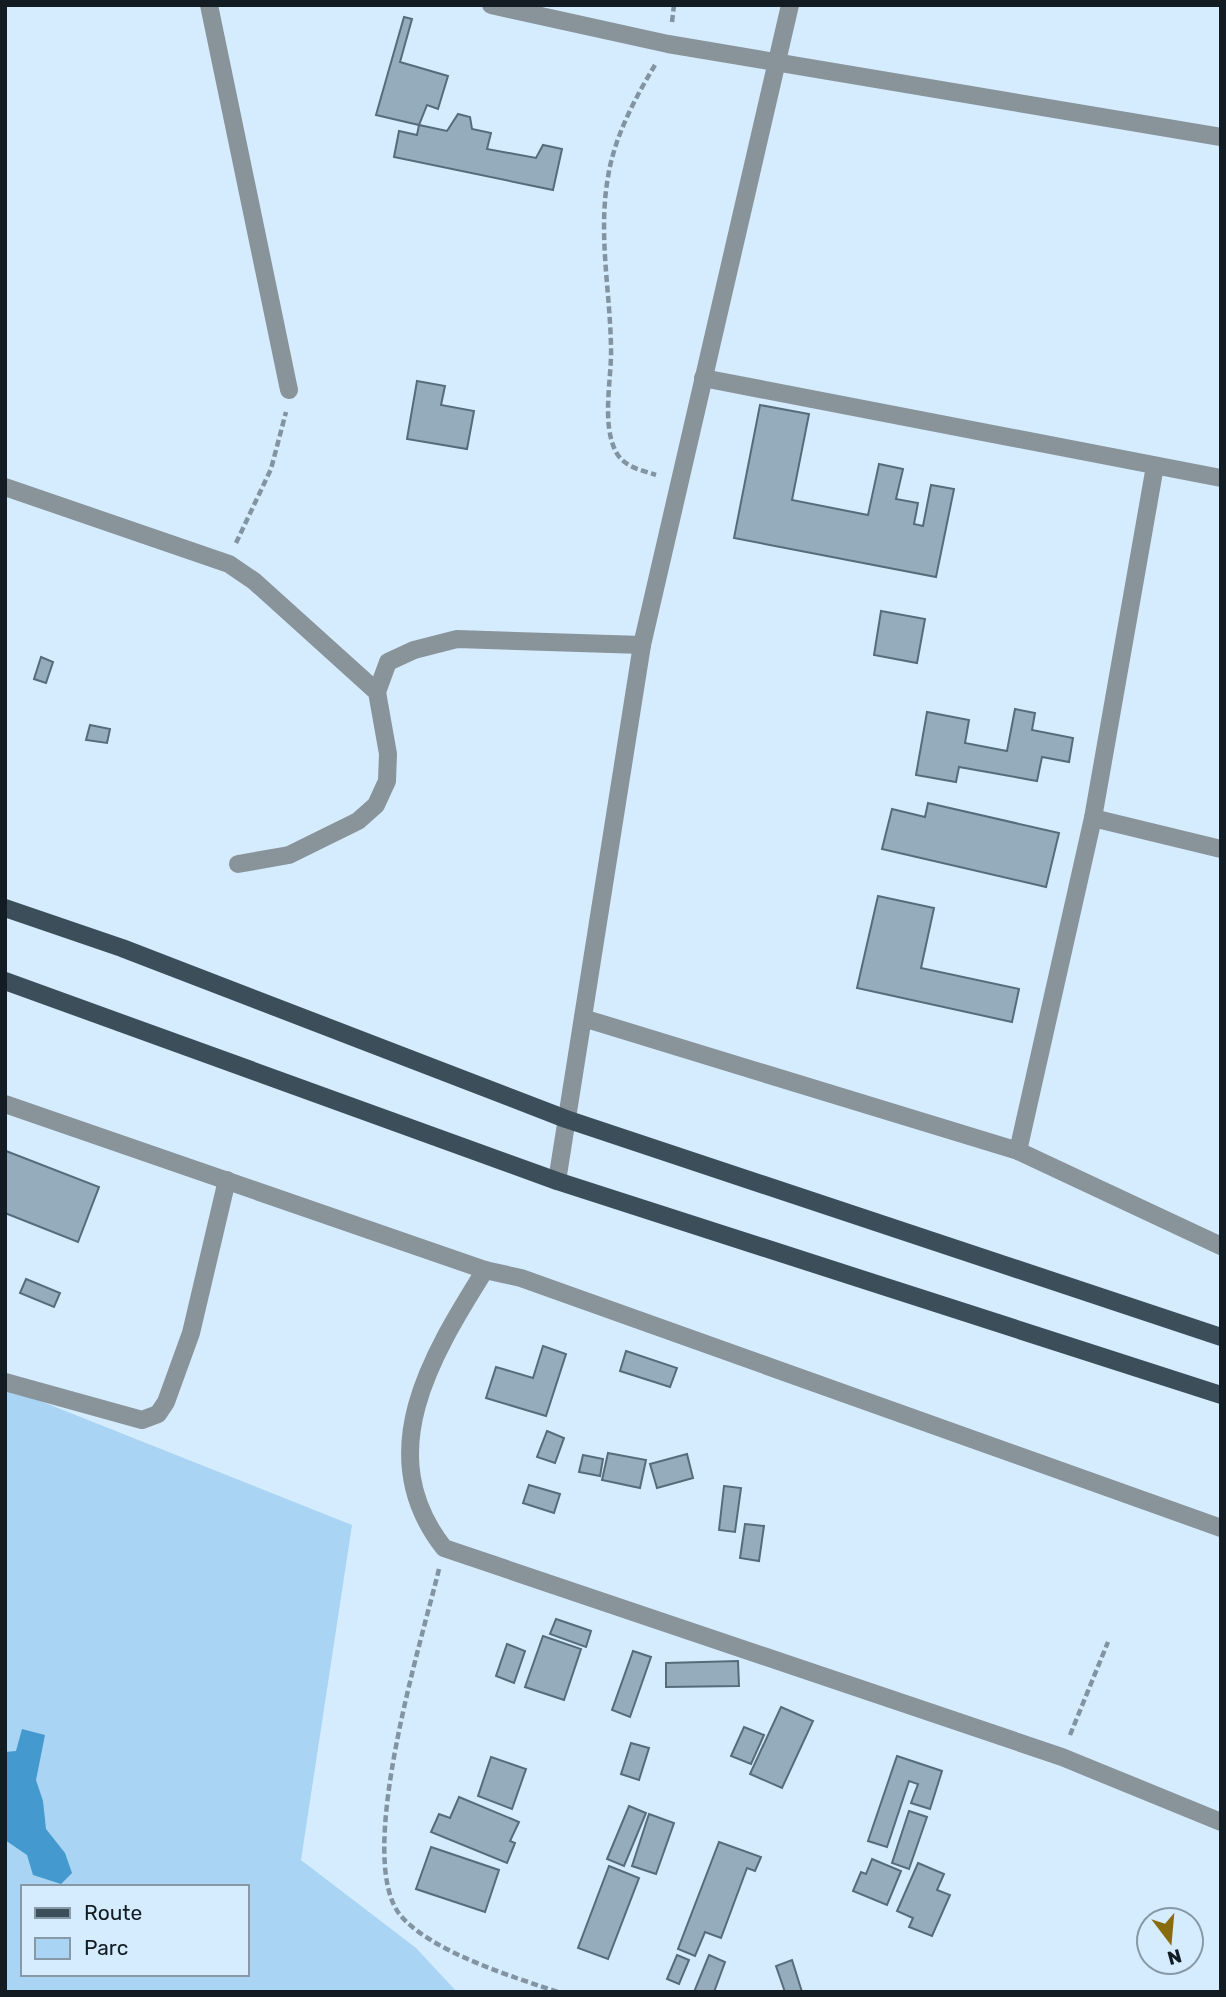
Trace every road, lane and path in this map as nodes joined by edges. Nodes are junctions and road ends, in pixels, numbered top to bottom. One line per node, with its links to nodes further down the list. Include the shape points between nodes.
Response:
1 (209, 5): 9 (street)
2 (491, 5): 5 (street)
3 (674, 5): 5 (path)
4 (790, 5): 6 (street)
5 (668, 44): 6 (street); 12 (path, via 621,133 608,175 603,220 611,438 617,454 631,467)
6 (775, 63): 7 (street); 8 (street)
7 (1221, 137)
8 (703, 379): 10 (street); 12 (street)
9 (289, 390): 14 (path, via 284,428 271,469)
10 (1155, 466): 11 (street); 17 (street)
11 (1221, 478)
12 (678, 482): 15 (street)
13 (5, 487): 14 (street)
14 (229, 564): 16 (street)
15 (642, 645): 16 (street, via 457,639 388,662); 22 (street)
16 (377, 692): 19 (street, via 388,754 387,781 376,805 358,821 289,855)
17 (1093, 818): 18 (street); 25 (street)
18 (1221, 849)
19 (238, 864)
20 (5, 908): 24 (main road, via 122,948)
21 (5, 981): 27 (main road)
22 (583, 1018): 24 (street); 25 (street)
23 (5, 1104): 26 (street)
24 (566, 1119): 27 (street); 30 (main road)
25 (1018, 1151): 28 (street)
26 (227, 1180): 29 (street); 31 (street, via 191,1333 158,1414 142,1420)
27 (557, 1181): 32 (main road)
28 (1221, 1246)
29 (485, 1270): 33 (street, via 522,1278); 34 (street, via 453,1322 411,1420 409,1455 415,1496 428,1527)
30 (1221, 1337)
31 (5, 1382)
32 (1221, 1395)
33 (1221, 1528)
34 (444, 1548): 36 (street); 38 (path, via 401,1721 383,1833 386,1885 401,1915 430,1939 502,1973)
35 (1108, 1642): 36 (path)
36 (1062, 1757): 37 (street)
37 (1221, 1822)
38 (558, 1992)

